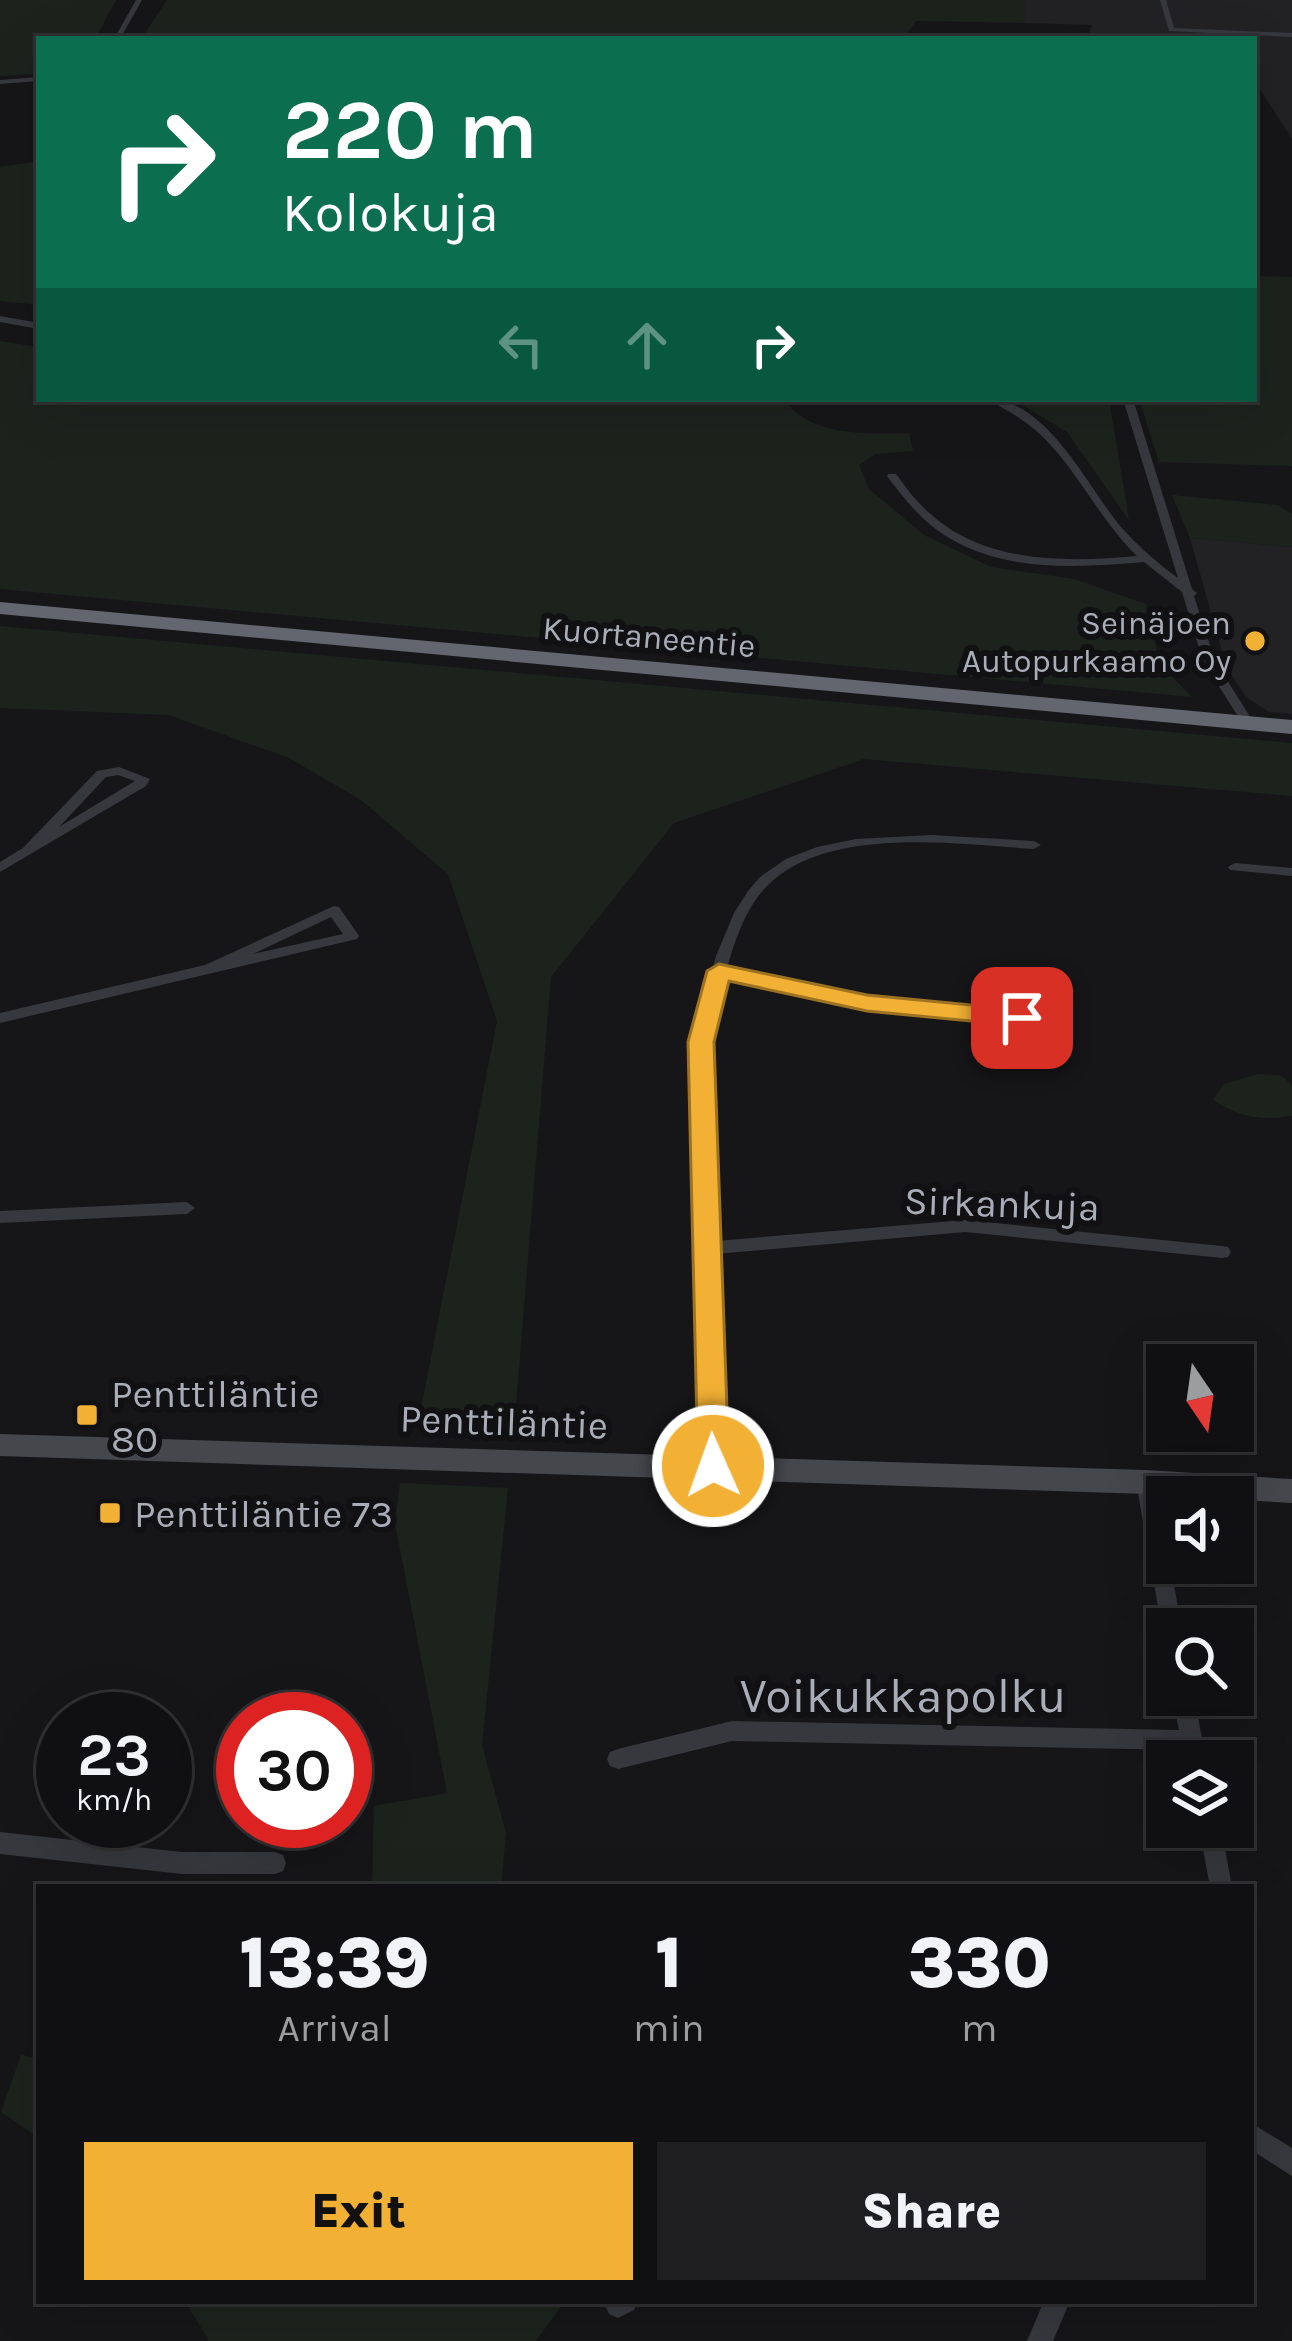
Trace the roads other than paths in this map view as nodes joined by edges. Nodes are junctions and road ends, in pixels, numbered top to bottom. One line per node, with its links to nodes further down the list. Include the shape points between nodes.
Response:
1 (139, 0): 4 (street)
2 (1163, 0): 3 (street, via 1171,30)
3 (1292, 34)
4 (119, 36)
5 (36, 80): 6 (street)
6 (0, 82)
7 (0, 319): 8 (street)
8 (36, 325)
9 (999, 402): 12 (street, via 1059,442)
10 (1128, 402): 13 (street)
11 (892, 476): 12 (street, via 941,531 1004,560)
12 (1144, 559): 13 (street)
13 (1192, 594): 15 (street, via 1209,661)
14 (0, 608): 15 (highway, Kuortaneentie)
15 (1248, 723): 16 (highway, Kuortaneentie)
16 (1292, 727)
17 (1034, 845): 23 (street, via 892,840 785,866 754,893)
18 (27, 852): 18 (street, via 141,783 143,779 101,774); 19 (street)
19 (0, 868)
20 (1235, 868): 21 (street)
21 (1292, 872)
22 (208, 970): 22 (street, via 332,941 352,936 334,910); 24 (street)
23 (719, 971): 25 (street, via 886,1006); 28 (street, via 701,1042)
24 (0, 1018)
25 (1063, 1020)
26 (187, 1208): 27 (street)
27 (0, 1217)
28 (707, 1248): 29 (street, Sirkankuja, via 965,1226); 31 (street)
29 (1222, 1252)
30 (0, 1445): 31 (street, Penttiläntie)
31 (713, 1466): 32 (street, Penttiläntie)
32 (1146, 1482)
33 (1254, 1489): 34 (street, Penttiläntie)
34 (1292, 1491)
35 (1146, 1748): 36 (street, Voikukkapolku, via 732,1732)
36 (618, 1759)
37 (0, 1844): 39 (street, via 182,1863)
38 (1214, 1848): 40 (street)
39 (275, 1862)
40 (1220, 1884)
41 (1254, 2136): 42 (street)
42 (1292, 2163)
43 (1056, 2304): 44 (street)
44 (1040, 2341)

